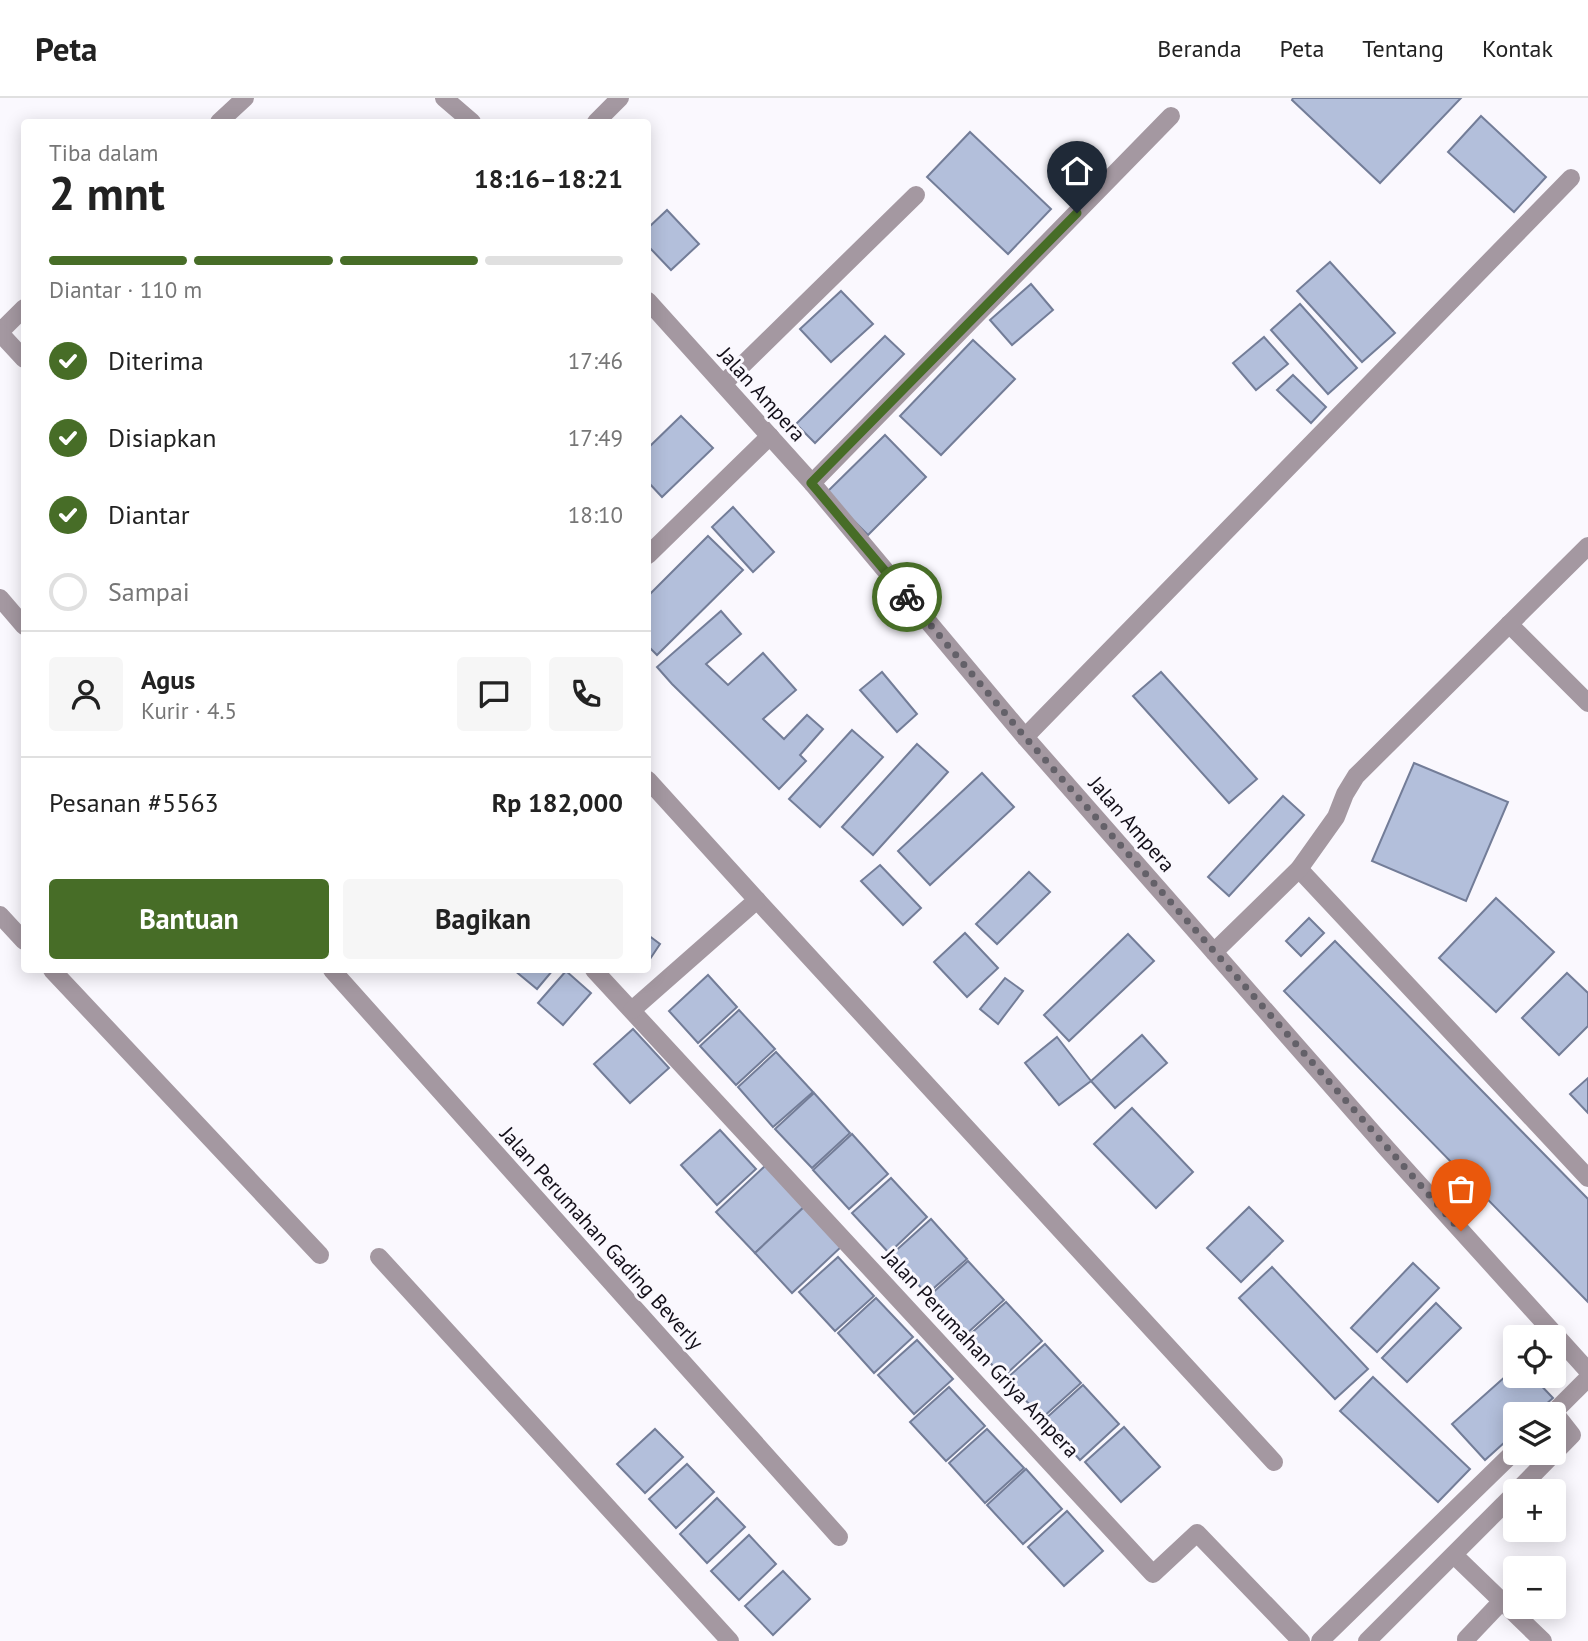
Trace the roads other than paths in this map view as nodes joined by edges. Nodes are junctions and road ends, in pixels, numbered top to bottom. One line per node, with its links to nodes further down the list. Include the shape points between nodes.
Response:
1 (245, 98): 5 (street)
2 (444, 98): 6 (street)
3 (620, 98): 7 (street)
4 (1171, 116): 16 (street)
5 (222, 119)
6 (468, 119)
7 (599, 119)
8 (1571, 178): 23 (street)
9 (916, 195): 14 (street)
10 (651, 304): 14 (street, Jalan Ampera)
11 (21, 311): 12 (street)
12 (0, 332): 13 (street)
13 (21, 356)
14 (723, 384): 15 (street, Jalan Ampera)
15 (770, 436): 16 (street, Jalan Ampera); 18 (street)
16 (811, 483): 23 (street, Jalan Ampera)
17 (1588, 546): 21 (street)
18 (651, 552)
19 (0, 598): 20 (street)
20 (21, 622)
21 (1509, 624): 22 (street); 25 (street, via 1356,776 1336,817)
22 (1588, 703)
23 (1025, 737): 29 (street, Jalan Ampera)
24 (651, 782): 26 (street)
25 (1299, 869): 29 (street); 34 (street)
26 (757, 900): 33 (street); 42 (street)
27 (0, 915): 28 (street)
28 (21, 938)
29 (1214, 952): 37 (street, Jalan Ampera)
30 (55, 973): 35 (street)
31 (335, 973): 47 (street, Jalan Perumahan Gading Beverly)
32 (597, 973): 33 (street, Jalan Perumahan Griya Ampera)
33 (632, 1010): 52 (street, Jalan Perumahan Griya Ampera, via 1153,1574 1198,1532)
34 (1588, 1178)
35 (320, 1255)
36 (379, 1257): 51 (street)
37 (1588, 1371)
38 (1588, 1378): 39 (street)
39 (1564, 1402)
40 (1566, 1428): 41 (street, via 1572,1435)
41 (1566, 1441)
42 (1274, 1462)
43 (1503, 1463): 53 (street)
44 (1543, 1465): 45 (street)
45 (1529, 1479)
46 (1503, 1505): 48 (street)
47 (839, 1537)
48 (1454, 1555): 49 (street); 54 (street)
49 (1502, 1601): 50 (street); 55 (street)
50 (1466, 1639)
51 (730, 1641)
52 (1301, 1641)
53 (1320, 1641)
54 (1367, 1641)
55 (1543, 1641)

